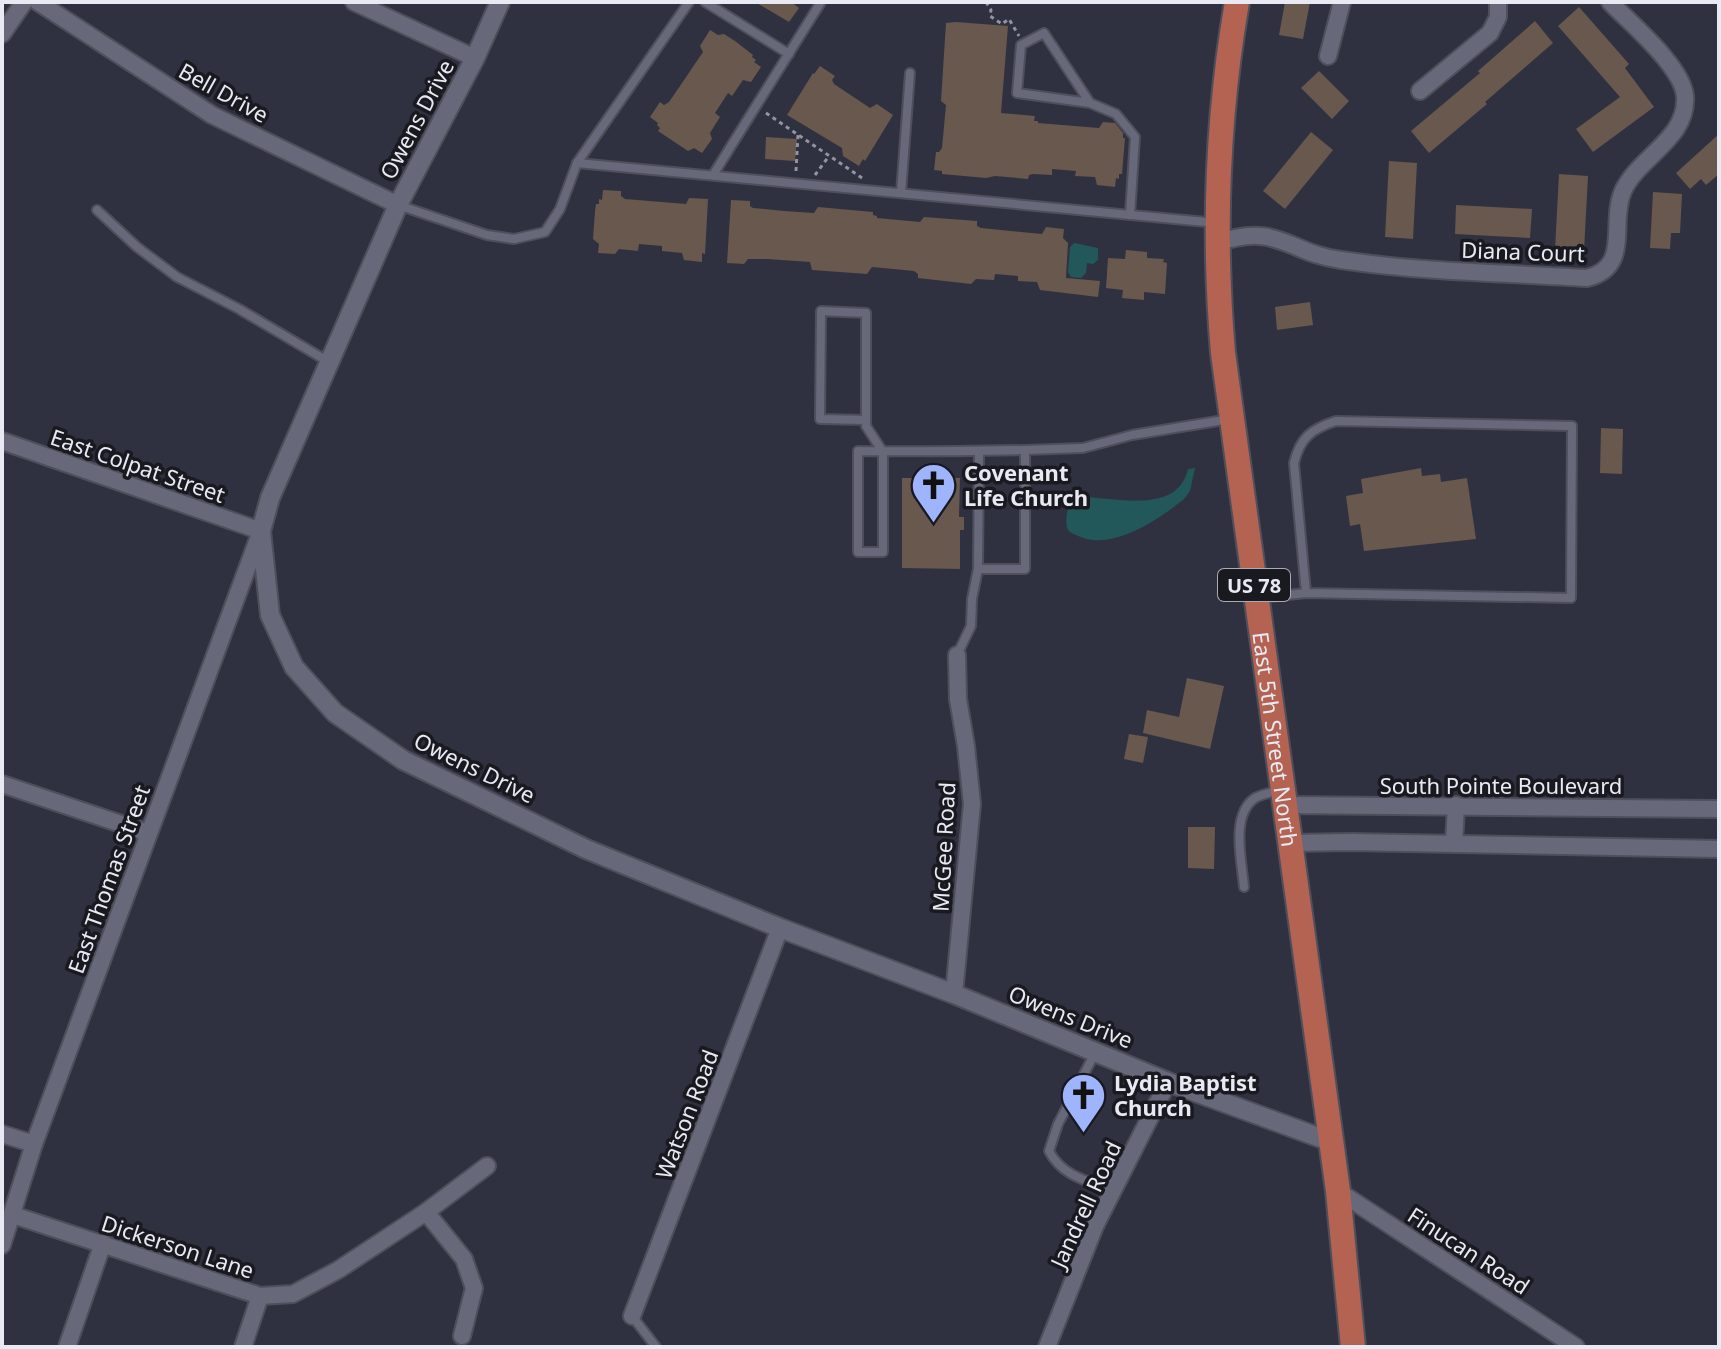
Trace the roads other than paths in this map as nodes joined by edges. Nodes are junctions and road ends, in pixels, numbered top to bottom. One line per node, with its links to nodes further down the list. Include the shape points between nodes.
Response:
1 (24, 2): 12 (street)
2 (38, 2): 22 (street, Bell Drive, via 212,115)
3 (354, 2): 15 (street)
4 (500, 2): 15 (street, Owens Drive)
5 (689, 2): 19 (lane)
6 (705, 2): 13 (lane)
7 (821, 2): 13 (lane)
8 (1237, 2): 25 (main road, East 5th Street North / US 78, via 1221,134)
9 (1342, 2): 14 (street)
10 (1498, 2): 17 (street, via 1490,33)
11 (1610, 2): 25 (street, Diana Court, via 1678,74 1685,97 1676,131 1636,170 1622,194 1615,258 1604,271 1587,278 1340,260 1282,239)
12 (2, 34)
13 (789, 54): 20 (lane)
14 (1328, 56)
15 (475, 58): 22 (street, Owens Drive)
16 (910, 73): 21 (lane)
17 (1420, 91)
18 (1090, 103): 18 (lane, via 1044,33 1021,45 1017,93); 24 (lane, via 1116,114 1135,137)
19 (577, 163): 20 (lane); 22 (lane, via 545,232 514,239 487,235)
20 (713, 175): 21 (lane)
21 (901, 193): 24 (lane)
22 (398, 205): 26 (street, Owens Drive)
23 (97, 210): 26 (lane, via 177,277)
24 (1130, 215): 25 (lane)
25 (1218, 233): 27 (main road, East 5th Street North / US 78)
26 (329, 362): 33 (street, Owens Drive)
27 (1231, 419): 30 (lane, via 1083,448); 36 (main road, East 5th Street North / US 78)
28 (866, 420): 28 (lane, via 866,313 821,311 820,419); 32 (lane)
29 (2, 441): 33 (street, East Colpat Street)
30 (1025, 450): 31 (lane); 34 (lane, via 1025,569)
31 (979, 451): 32 (lane); 34 (lane)
32 (883, 452): 32 (lane, via 858,451 858,552 883,552)
33 (261, 531): 42 (street, East Thomas Street); 47 (street, Owens Drive, via 270,615 294,667 335,713 403,760 586,849)
34 (978, 569): 37 (lane, via 971,626)
35 (1306, 593): 35 (lane, via 1571,598 1572,426 1336,421 1306,435 1294,463); 36 (lane)
36 (1256, 599): 39 (main road, East 5th Street North / US 78)
37 (957, 655): 48 (street, McGee Road, via 972,804)
38 (2, 784): 42 (street)
39 (1282, 797): 40 (street, South Pointe Boulevard); 43 (main road, East 5th Street North / US 78); 46 (lane, via 1255,799 1242,817)
40 (1456, 805): 41 (street, South Pointe Boulevard); 44 (street)
41 (1719, 809)
42 (148, 833): 53 (street, East Thomas Street)
43 (1289, 843): 44 (street); 52 (main road, East 5th Street North / US 78)
44 (1454, 844): 45 (street)
45 (1719, 849)
46 (1244, 887)
47 (780, 928): 48 (street, Owens Drive); 62 (street, Watson Road)
48 (954, 994): 49 (street, Owens Drive)
49 (1096, 1052): 50 (street, Owens Drive); 55 (lane, via 1049,1151 1056,1166)
50 (1168, 1082): 52 (street, Owens Drive); 55 (street, Jandrell Road)
51 (2, 1134): 53 (street)
52 (1329, 1141): 56 (main road, East 5th Street North / US 78)
53 (34, 1144): 58 (street, East Thomas Street)
54 (487, 1166): 57 (street, Dickerson Lane)
55 (1113, 1190): 68 (street, Jandrell Road)
56 (1338, 1191): 64 (main road, East 5th Street North / US 78); 69 (street, Finucan Road)
57 (426, 1212): 61 (street, Dickerson Lane, via 293,1294); 63 (street, via 464,1259 474,1288)
58 (13, 1215): 59 (street, Dickerson Lane); 60 (street, East Thomas Street)
59 (103, 1243): 61 (street, Dickerson Lane); 65 (street)
60 (2, 1245)
61 (260, 1296): 66 (street)
62 (632, 1316): 67 (lane)
63 (462, 1336)
64 (1352, 1339)
65 (67, 1347)
66 (243, 1347)
67 (656, 1347)
68 (1047, 1347)
69 (1576, 1347)

